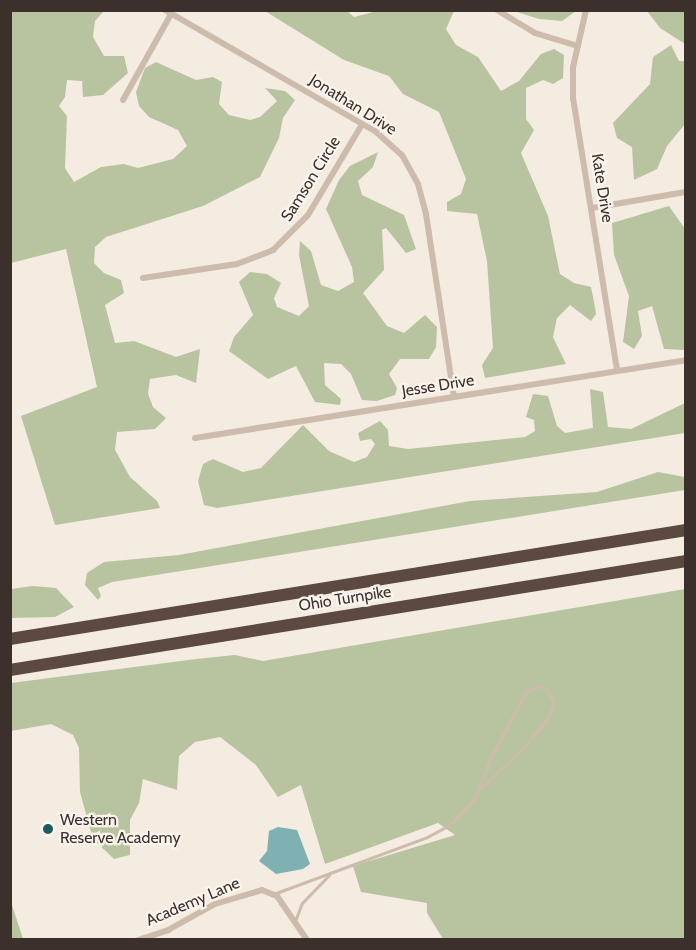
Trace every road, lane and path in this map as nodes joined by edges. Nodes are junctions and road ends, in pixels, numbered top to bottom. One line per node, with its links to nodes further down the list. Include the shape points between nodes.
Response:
1 (496, 10): 4 (street, via 535,33)
2 (586, 10): 4 (street, Kate Drive)
3 (168, 12): 5 (street); 6 (street, Jonathan Drive)
4 (578, 46): 8 (street, Kate Drive, via 573,98)
5 (123, 100)
6 (362, 126): 9 (street, Samson Circle, via 308,215 273,250 237,264); 12 (street, Jonathan Drive, via 395,148 418,184)
7 (686, 192): 8 (street)
8 (592, 208): 11 (street, Kate Drive)
9 (143, 278)
10 (686, 360): 11 (street, Jesse Drive)
11 (617, 370): 12 (street, Jesse Drive)
12 (454, 397): 13 (street, Jesse Drive)
13 (195, 438)
14 (686, 530): 16 (highway, Ohio Turnpike)
15 (686, 561): 17 (highway, Ohio Turnpike)
16 (10, 639)
17 (10, 670)
18 (480, 788): 18 (lane, via 489,761 525,693 537,686 546,688 554,703 548,719 526,746); 19 (lane, via 463,813 440,831)
19 (331, 874): 20 (lane); 21 (lane, via 302,903)
20 (274, 894): 21 (street); 22 (street, Academy Lane, via 254,891)
21 (296, 921): 23 (street)
22 (138, 939)
23 (307, 939)

